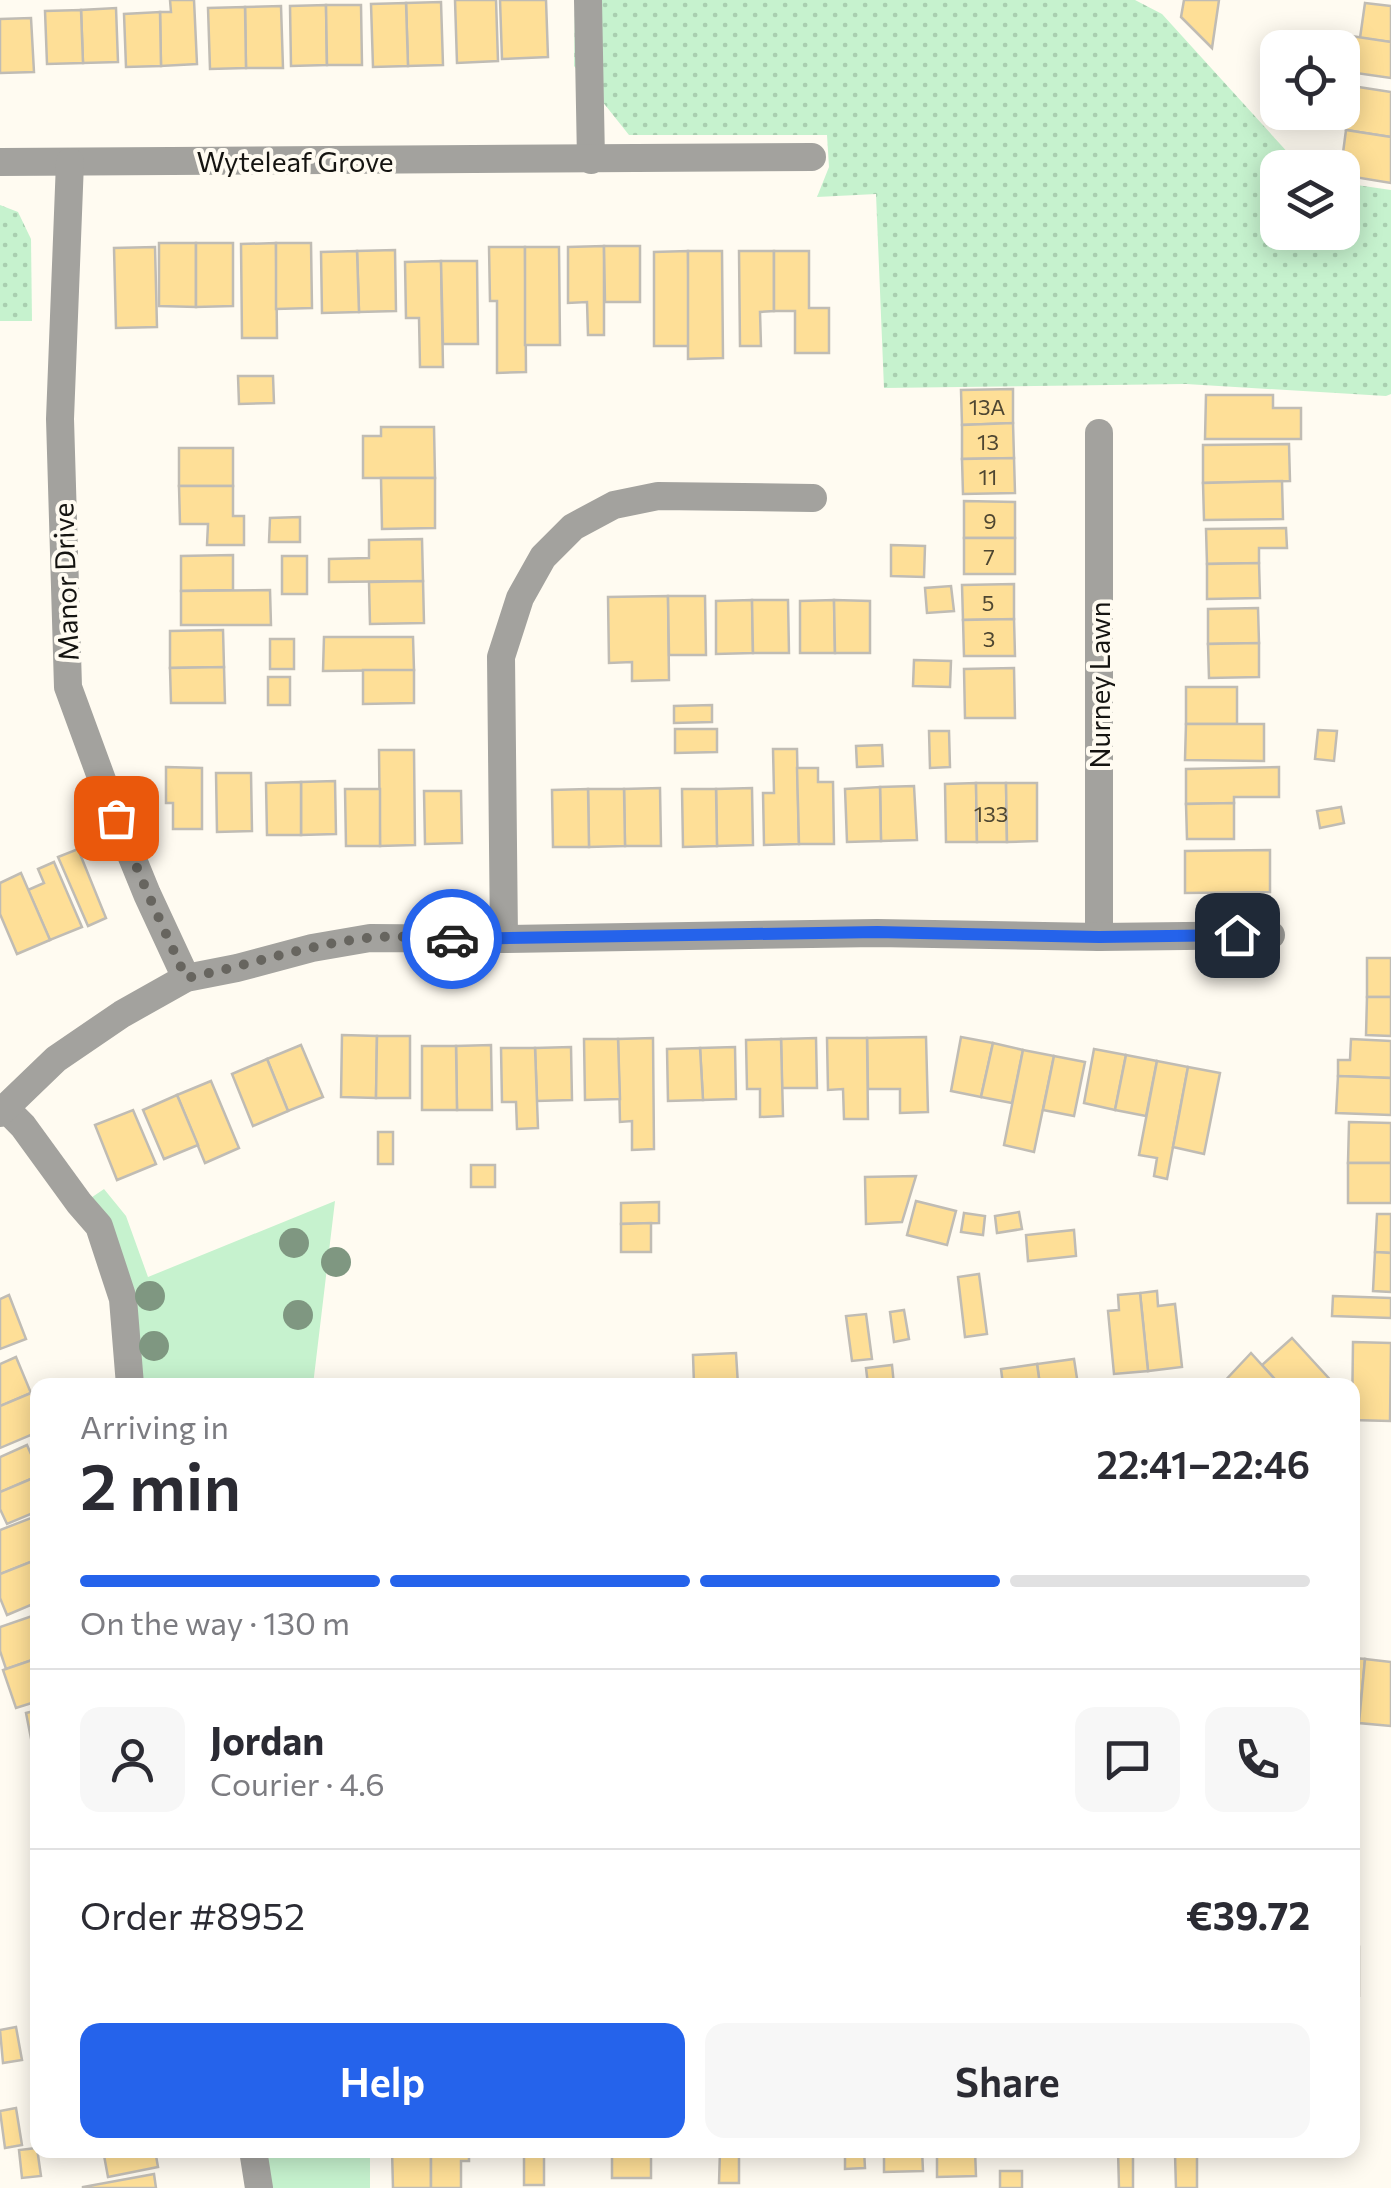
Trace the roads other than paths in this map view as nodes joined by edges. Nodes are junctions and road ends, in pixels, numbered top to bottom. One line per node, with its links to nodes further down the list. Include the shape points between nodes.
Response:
1 (588, 0): 3 (street)
2 (812, 156): 3 (street, Wyteleaf Grove)
3 (591, 160): 5 (street, Wyteleaf Grove)
4 (0, 162): 5 (street, Wyteleaf Grove)
5 (70, 162): 11 (street, Manor Drive, via 60,419 68,687)
6 (1099, 432): 9 (street, Nurney Lawn)
7 (814, 498): 10 (street, via 658,496 614,505 572,528 544,557 520,598 501,657)
8 (1271, 935): 9 (street)
9 (1099, 937): 10 (street, via 877,932)
10 (504, 939): 11 (street, via 370,938)
11 (186, 978): 12 (street, via 56,1060)
12 (2, 1111): 13 (street, via 23,1126 99,1226 123,1298)
13 (129, 1378)
14 (254, 2158): 15 (street)
15 (260, 2188)

